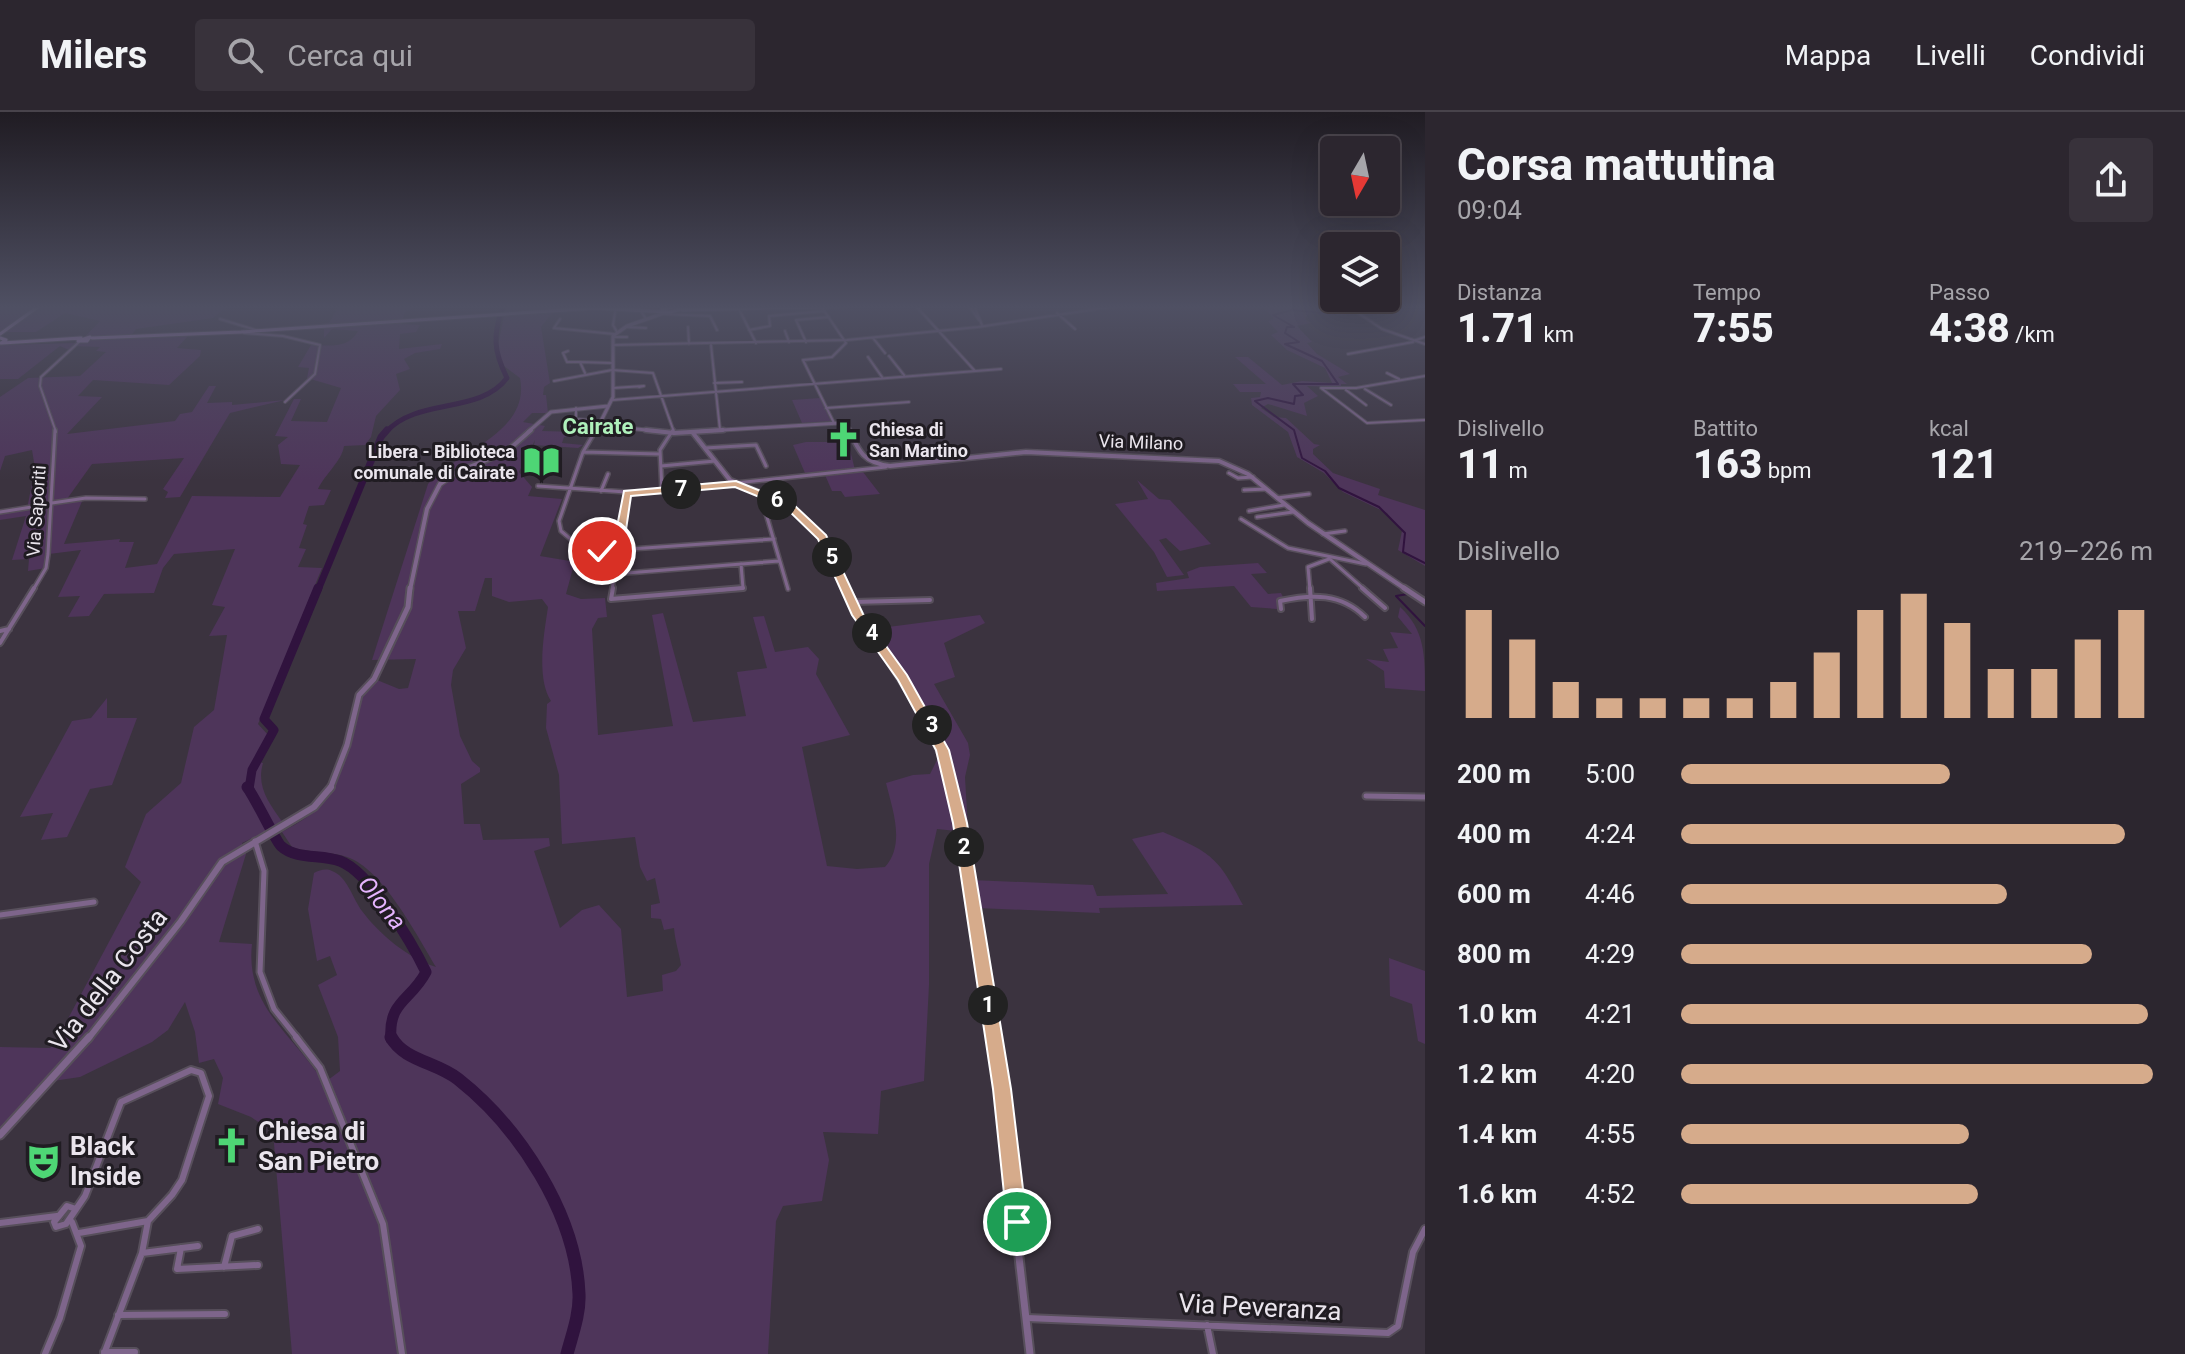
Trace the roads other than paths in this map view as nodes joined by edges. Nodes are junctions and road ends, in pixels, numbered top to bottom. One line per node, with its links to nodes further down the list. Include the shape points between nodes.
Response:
1 (612, 363): 11 (street)
2 (54, 364): 67 (street, Via Saporiti, via 40,386 56,432)
3 (314, 364): 30 (street, via 316,371)
4 (581, 364): 13 (street)
5 (713, 364): 21 (street)
6 (806, 364): 22 (street)
7 (873, 364): 17 (street)
8 (895, 364): 15 (street)
9 (969, 364): 12 (street)
10 (1001, 369): 12 (street)
11 (612, 370): 13 (street); 25 (street); 28 (street, via 651,372)
12 (975, 371): 15 (street)
13 (585, 373): 19 (street)
14 (1387, 373): 18 (street)
15 (904, 375): 17 (street)
16 (1425, 376): 18 (street)
17 (882, 377): 22 (street)
18 (1401, 380): 24 (street)
19 (554, 381)
20 (742, 382): 21 (street)
21 (714, 383): 27 (street)
22 (814, 383): 27 (street); 36 (street)
23 (639, 387): 25 (street)
24 (1363, 387): 26 (street); 33 (street)
25 (613, 388): 29 (street)
26 (1344, 388): 32 (street); 38 (street, via 1321,388 1367,423)
27 (715, 392): 28 (street); 41 (street)
28 (662, 397): 29 (street); 44 (street)
29 (612, 400): 35 (street)
30 (285, 402)
31 (909, 402): 36 (street)
32 (1366, 405)
33 (1391, 405)
34 (576, 408): 35 (street); 37 (street); 97 (street, Via della Costa, via 551,412 506,452 440,484 429,503 408,607 378,673 359,695 329,791 314,807)
35 (607, 408): 39 (street)
36 (826, 408): 40 (street)
37 (576, 419): 39 (street); 42 (street, via 569,430)
38 (1425, 420)
39 (599, 423): 42 (street); 44 (street)
40 (834, 423): 41 (street); 51 (street, via 848,427 861,456)
41 (720, 430): 43 (street)
42 (595, 431): 46 (street)
43 (692, 432): 44 (street); 45 (street)
44 (674, 433): 47 (street)
45 (705, 448): 48 (street); 50 (street, via 756,445)
46 (583, 452): 47 (street); 57 (street)
47 (659, 454): 49 (street)
48 (715, 461): 49 (street); 55 (street)
49 (661, 466): 61 (street)
50 (766, 466)
51 (876, 466): 54 (street, Via Milano, via 1026,452 1215,460); 55 (street)
52 (1229, 473): 54 (street)
53 (608, 474): 60 (street)
54 (1253, 477): 58 (street, Via Milano)
55 (736, 484): 61 (street); 63 (street)
56 (538, 486): 57 (street)
57 (570, 489): 60 (street); 77 (street, via 559,521 561,531 592,550)
58 (1266, 489): 59 (street); 65 (street, Via Milano)
59 (1244, 490)
60 (601, 491): 62 (street)
61 (662, 491): 62 (street)
62 (627, 493): 77 (street)
63 (760, 493): 76 (street); 86 (street, via 794,509 817,531)
64 (1309, 494): 65 (street)
65 (1277, 498): 68 (street, Via Milano)
66 (145, 499): 67 (street)
67 (51, 503): 70 (street); 92 (street, Via Saporiti, via 46,568)
68 (1284, 505): 69 (street); 71 (street, Via Milano)
69 (1249, 511)
70 (0, 512)
71 (1293, 512): 72 (street); 75 (street, Via Milano)
72 (1257, 517)
73 (1241, 519): 78 (street, via 1282,546)
74 (1345, 531): 75 (street)
75 (1323, 534): 81 (street, Via Milano)
76 (774, 539): 77 (street); 79 (street)
77 (618, 550): 82 (street)
78 (1329, 559): 81 (street); 84 (street, via 1308,567); 88 (street)
79 (779, 561): 80 (street); 83 (street)
80 (741, 564): 82 (street); 82 (street, via 743,588 611,599)
81 (1366, 564): 87 (street, Via Milano)
82 (614, 574)
83 (788, 589)
84 (1309, 594): 89 (street, via 1280,601); 90 (street, via 1353,603); 91 (street)
85 (930, 600): 86 (street)
86 (852, 602): 116 (street, via 942,750 960,823 1002,1089)
87 (1425, 602)
88 (1385, 608)
89 (1281, 609)
90 (1365, 617)
91 (1312, 619)
92 (9, 629): 93 (street); 94 (street, Via Saporiti)
93 (0, 631)
94 (0, 643)
95 (1366, 796): 96 (street)
96 (1425, 797)
97 (257, 840): 100 (street, Via della Costa, via 217,868 77,1053); 121 (street, via 264,871 260,972 274,1009 320,1068 383,1224)
98 (94, 902): 99 (street)
99 (0, 915)
100 (0, 1135)
101 (76, 1209): 102 (street, via 67,1206); 103 (street, via 85,1199 116,1108 127,1098 196,1069 206,1079 209,1096 200,1127 179,1186); 104 (street)
102 (57, 1216): 104 (street, via 56,1227); 105 (street)
103 (148, 1221): 108 (street); 111 (street)
104 (72, 1222): 108 (street)
105 (0, 1223)
106 (258, 1229): 113 (street, via 232,1236)
107 (1425, 1229): 117 (street, Via Peveranza, via 1418,1238 1398,1326 1388,1333)
108 (79, 1233): 120 (street, via 81,1246)
109 (198, 1246): 110 (street)
110 (181, 1248): 111 (street); 113 (street, via 177,1269)
111 (142, 1253): 115 (street)
112 (258, 1265): 113 (street)
113 (224, 1267)
114 (225, 1314): 115 (street)
115 (118, 1315): 119 (street)
116 (1027, 1318): 117 (street, Via Peveranza); 122 (street)
117 (1207, 1325): 123 (street)
118 (135, 1352): 119 (street)
119 (104, 1353)
120 (45, 1354)
121 (402, 1354)
122 (1030, 1354)
123 (1213, 1354)

